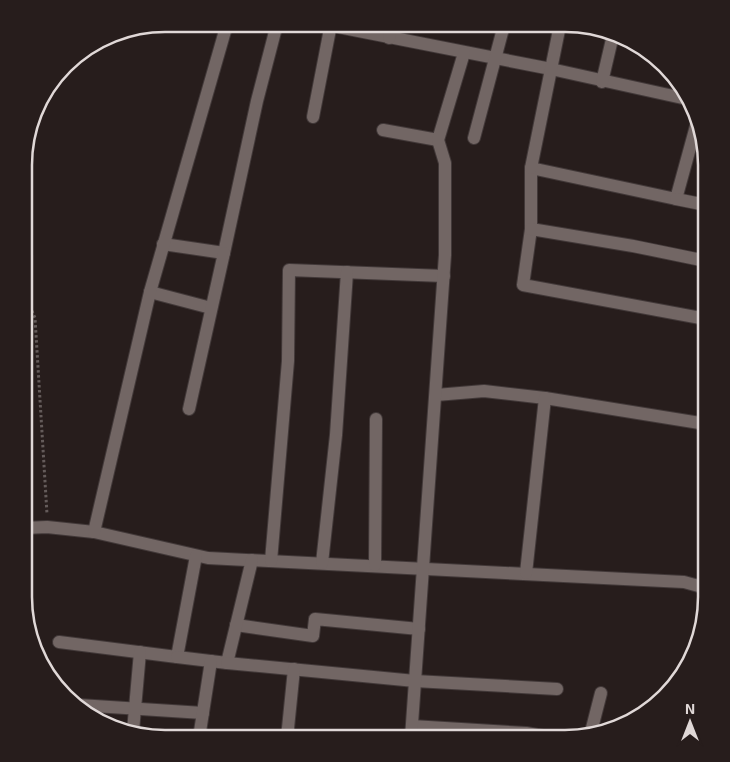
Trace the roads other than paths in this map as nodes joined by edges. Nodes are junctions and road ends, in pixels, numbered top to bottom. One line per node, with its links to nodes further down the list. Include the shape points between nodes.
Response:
1 (363, 32): 8 (street)
2 (390, 32): 8 (street)
3 (502, 32): 11 (street)
4 (559, 32): 12 (street)
5 (224, 33): 24 (street)
6 (275, 33): 25 (street)
7 (327, 33): 15 (street)
8 (389, 38): 10 (street)
9 (611, 42): 13 (street)
10 (464, 54): 11 (street); 19 (street)
11 (495, 60): 12 (street); 18 (street)
12 (551, 70): 13 (street); 20 (street)
13 (602, 82): 14 (street)
14 (678, 97)
15 (313, 117)
16 (384, 130): 19 (street)
17 (694, 135): 21 (street)
18 (474, 138)
19 (438, 140): 28 (street, via 445,163)
20 (531, 168): 21 (street); 23 (street)
21 (676, 198): 22 (street)
22 (697, 203)
23 (531, 229): 26 (street); 31 (street, via 523,285)
24 (163, 244): 25 (street); 29 (street)
25 (224, 253): 30 (street)
26 (697, 260)
27 (347, 272): 28 (street); 41 (street, via 289,270 288,361); 42 (street, via 336,435)
28 (444, 276): 32 (street)
29 (150, 292): 30 (street); 38 (street)
30 (212, 308): 34 (street)
31 (697, 317)
32 (436, 395): 33 (street, via 484,391); 44 (street)
33 (545, 398): 36 (street); 45 (street)
34 (189, 409)
35 (376, 419): 43 (street)
36 (697, 423)
37 (33, 528): 38 (street)
38 (94, 532): 39 (street)
39 (196, 556): 40 (street); 51 (street)
40 (252, 560): 41 (street); 47 (street)
41 (272, 561): 42 (street)
42 (322, 563): 43 (street)
43 (375, 565): 44 (street)
44 (424, 568): 45 (street); 48 (street)
45 (526, 573): 46 (street, via 684,582)
46 (697, 586)
47 (236, 625): 48 (street, via 313,636 315,619); 53 (street)
48 (419, 629): 55 (street)
49 (59, 642): 50 (street)
50 (140, 652): 51 (street); 59 (street)
51 (177, 657): 52 (street)
52 (211, 661): 53 (street); 60 (street)
53 (227, 663): 54 (street)
54 (294, 669): 55 (street); 64 (street)
55 (415, 681): 56 (street); 65 (street)
56 (556, 689)
57 (601, 693): 62 (street)
58 (90, 706): 59 (street)
59 (136, 709): 60 (street); 61 (street)
60 (203, 713): 63 (street)
61 (134, 725)
62 (592, 726)
63 (201, 729)
64 (288, 729)
65 (411, 729)

